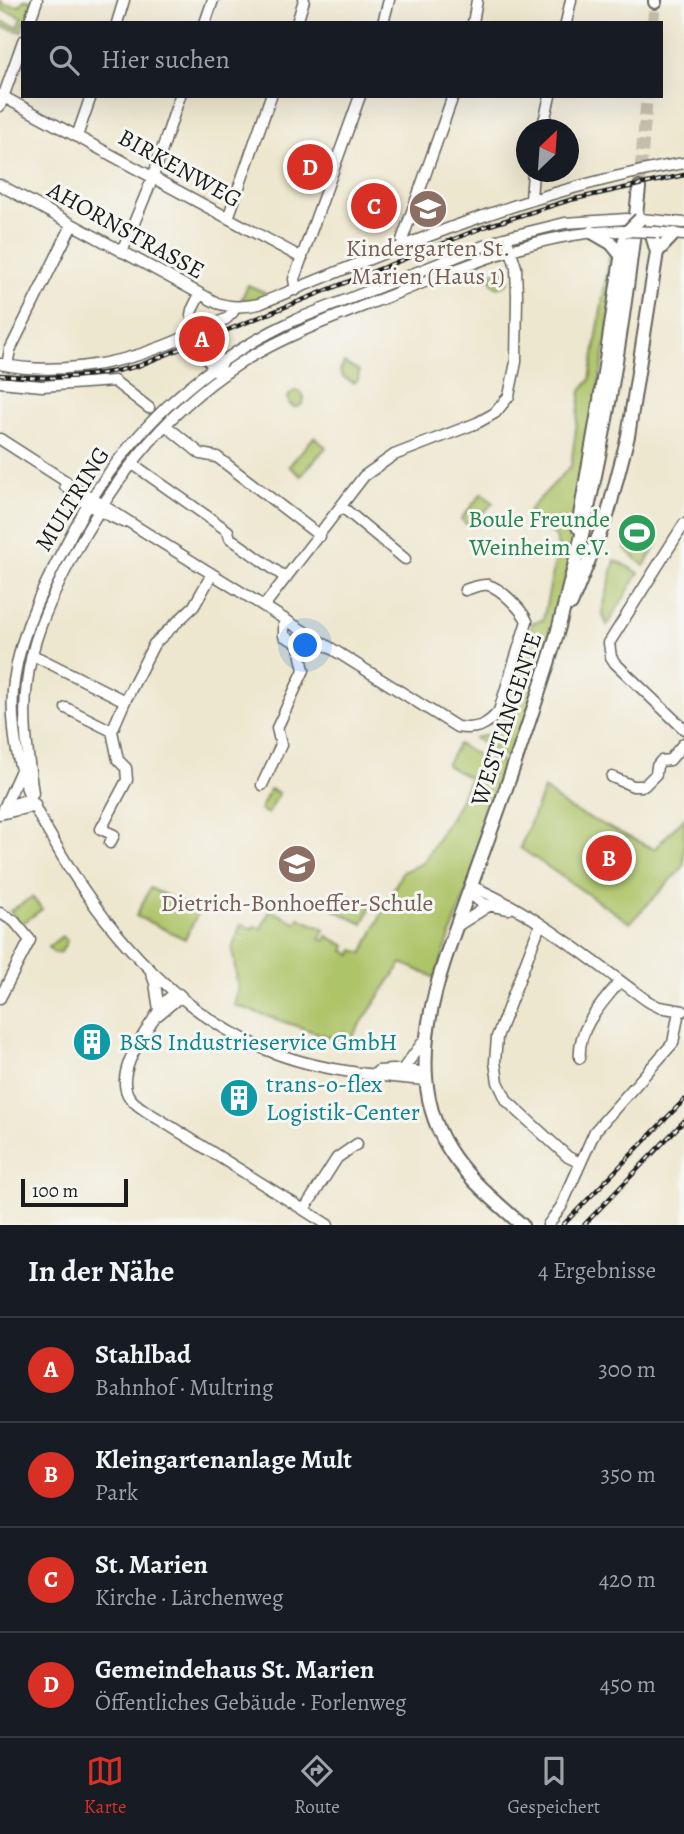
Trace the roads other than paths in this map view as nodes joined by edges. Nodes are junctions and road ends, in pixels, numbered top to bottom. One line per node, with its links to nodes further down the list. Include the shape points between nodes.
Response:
1 (37, 0): 8 (street)
2 (124, 0): 9 (street)
3 (213, 0): 10 (street)
4 (304, 0): 11 (street)
5 (389, 0): 12 (street)
6 (477, 0): 13 (street)
7 (570, 0): 14 (street)
8 (30, 21)
9 (118, 21)
10 (206, 21)
11 (298, 21)
12 (384, 21)
13 (473, 21)
14 (566, 21)
15 (21, 46): 22 (street)
16 (90, 98): 24 (street)
17 (179, 98): 26 (street)
18 (270, 98): 31 (street)
19 (359, 98): 43 (street)
20 (452, 98): 39 (street)
21 (550, 98): 23 (street)
22 (1, 99): 24 (street, BIRKENWEG)
23 (545, 119)
24 (77, 136): 26 (street, BIRKENWEG)
25 (684, 163): 30 (street)
26 (153, 177): 31 (street, BIRKENWEG); 41 (street)
27 (532, 182): 30 (street)
28 (0, 185): 33 (street, AHORNSTRASSE)
29 (639, 188): 62 (main road, WESTTANGENTE, via 605,432)
30 (531, 199): 39 (street)
31 (228, 218): 43 (street, BIRKENWEG)
32 (684, 223): 37 (street)
33 (72, 225): 41 (street, AHORNSTRASSE); 48 (street)
34 (629, 227): 35 (street, MULTRING); 37 (main road, bridge); 38 (street, MULTRING, via 565,223); 42 (main road)
35 (592, 232): 40 (street, MULTRING); 42 (main road)
36 (679, 234): 37 (main road); 37 (street)
37 (655, 235): 67 (main road, via 628,436 608,513)
38 (504, 238): 40 (street); 49 (street, MULTRING, via 295,320 264,335)
39 (404, 245): 44 (street)
40 (509, 250): 49 (street, MULTRING, via 299,332); 56 (street, via 516,284 516,362 509,396 495,413 477,423 380,463)
41 (122, 252): 45 (street, AHORNSTRASSE)
42 (621, 255): 62 (main road)
43 (302, 258): 44 (street, via 294,279)
44 (296, 290): 46 (street, via 260,304)
45 (200, 294): 46 (street, AHORNSTRASSE); 47 (street, via 192,310)
46 (234, 307): 47 (street, via 229,317)
47 (200, 330): 48 (street, via 125,359 86,366); 49 (street)
48 (3, 364)
49 (219, 369): 55 (street, MULTRING, via 157,415); 57 (street, MULTRING, via 208,387 154,435)
50 (0, 382): 51 (street, via 42,386 114,382)
51 (149, 408)
52 (170, 429): 59 (street, via 201,454 217,457)
53 (0, 439): 55 (street)
54 (137, 467): 63 (street)
55 (90, 501): 57 (street); 74 (street, MULTRING, via 32,614 19,654 14,682)
56 (341, 506): 59 (street); 60 (street)
57 (100, 508): 61 (street); 77 (street, MULTRING, via 42,621 26,683)
58 (684, 524): 71 (street, via 609,643 615,663)
59 (320, 536): 63 (street)
60 (405, 559)
61 (212, 574): 65 (street); 69 (street, via 194,606 154,644)
62 (571, 577): 67 (main road, WESTTANGENTE)
63 (286, 578): 65 (street)
64 (465, 590): 66 (street, via 490,586 522,611 527,621 499,711 492,720 472,729 457,727)
65 (264, 606): 66 (street)
66 (284, 619): 76 (street, via 284,636 298,643 304,670 277,728 281,745)
67 (555, 640): 80 (main road, WESTTANGENTE)
68 (39, 658): 69 (street)
69 (125, 701): 72 (street)
70 (66, 708): 72 (street)
71 (684, 729)
72 (112, 731): 79 (street, via 127,780 101,829 114,835)
73 (684, 743): 75 (street, via 670,760 657,766 656,774 644,786)
74 (21, 769): 77 (street, MULTRING); 78 (street)
75 (612, 777)
76 (262, 785)
77 (35, 805): 78 (street, via 23,801); 86 (street, MULTRING, via 70,870)
78 (1, 810)
79 (110, 843)
80 (471, 888): 81 (street, via 475,899); 82 (street); 85 (main road, WESTTANGENTE)
81 (490, 905): 82 (street); 85 (street)
82 (516, 910): 84 (street)
83 (0, 913): 89 (street, via 15,921 30,940)
84 (540, 925): 87 (street); 98 (street, via 497,1037 496,1072 507,1101)
85 (457, 926): 92 (main road, WESTTANGENTE)
86 (148, 965): 88 (street, MULTRING); 91 (street)
87 (620, 981): 90 (street, via 659,1007); 93 (street, via 586,1026)
88 (180, 995): 91 (street); 95 (street, MULTRING, via 257,1046 329,1069)
89 (0, 998)
90 (681, 1011): 98 (street, via 673,1043 595,1131)
91 (158, 1013): 99 (street, via 124,1073 128,1095)
92 (427, 1038): 94 (street); 96 (main road, WESTTANGENTE)
93 (580, 1058)
94 (403, 1069): 95 (street, MULTRING); 96 (street, MULTRING)
95 (361, 1072): 96 (street, MULTRING)
96 (426, 1077): 101 (main road, WESTTANGENTE, via 431,1111 452,1158)
97 (357, 1144): 99 (street, via 337,1158)
98 (580, 1163): 102 (street)
99 (304, 1210): 100 (street)
100 (328, 1225)
101 (522, 1225)
102 (548, 1225)

